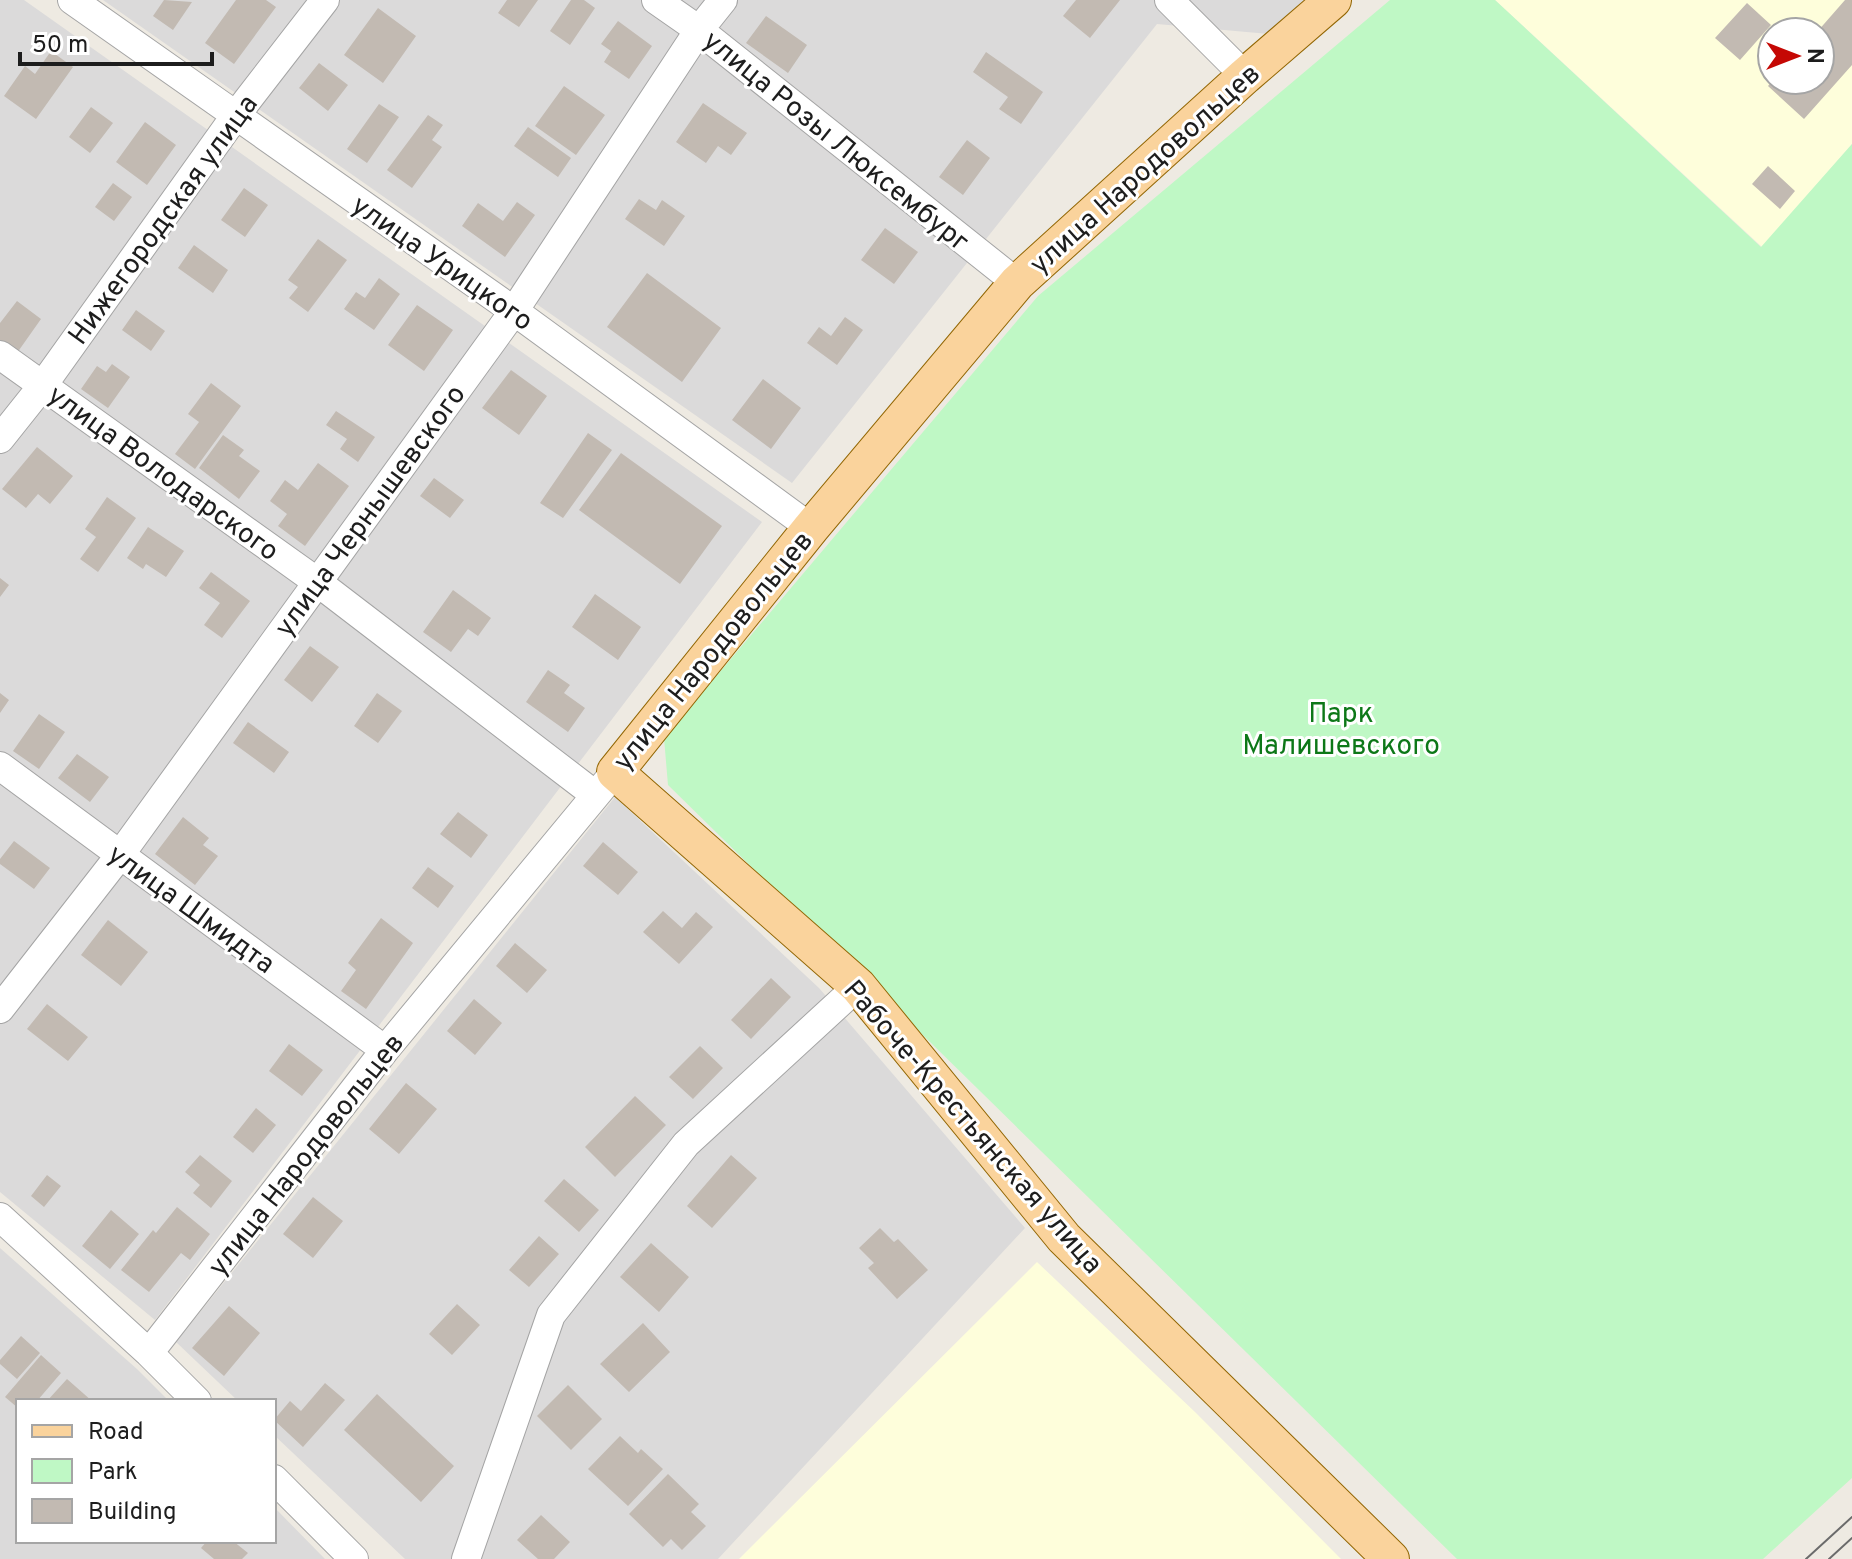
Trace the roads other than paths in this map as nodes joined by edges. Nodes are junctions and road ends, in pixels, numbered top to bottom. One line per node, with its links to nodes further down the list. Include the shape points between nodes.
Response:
1 (72, 0): 9 (street, улица Урицкого)
2 (325, 0): 9 (street, Нижегородская улица)
3 (656, 0): 7 (street, улица Розы Люксембург)
4 (723, 0): 7 (street, улица Чернышевского)
5 (1169, 0): 8 (street)
6 (1333, 0): 8 (main road, улица Народовольцев)
7 (699, 30): 10 (street, улица Розы Люксембург); 11 (street, улица Чернышевского)
8 (1245, 76): 10 (main road, улица Народовольцев)
9 (236, 115): 11 (street, улица Урицкого); 13 (street, Нижегородская улица)
10 (1017, 283): 15 (main road, улица Народовольцев)
11 (514, 311): 15 (street, улица Урицкого); 16 (street, улица Чернышевского)
12 (0, 355): 13 (street, улица Володарского)
13 (43, 385): 14 (street, Нижегородская улица); 16 (street, улица Володарского)
14 (0, 439)
15 (811, 528): 18 (main road, улица Народовольцев)
16 (316, 581): 18 (street, улица Володарского); 19 (street, улица Чернышевского)
17 (0, 766): 19 (street, улица Шмидта)
18 (604, 783): 20 (main road, Рабоче-Крестьянская улица); 22 (street, улица Народовольцев)
19 (120, 855): 21 (street, улица Чернышевского); 22 (street, улица Шмидта)
20 (858, 986): 28 (street, via 686,1144 551,1315); 29 (main road, Рабоче-Крестьянская улица, via 1064,1238)
21 (0, 1009)
22 (385, 1050): 24 (street, улица Народовольцев)
23 (0, 1217): 24 (street)
24 (149, 1353): 25 (street)
25 (195, 1399)
26 (276, 1481): 27 (street)
27 (354, 1559)
28 (466, 1559)
29 (1391, 1559)

